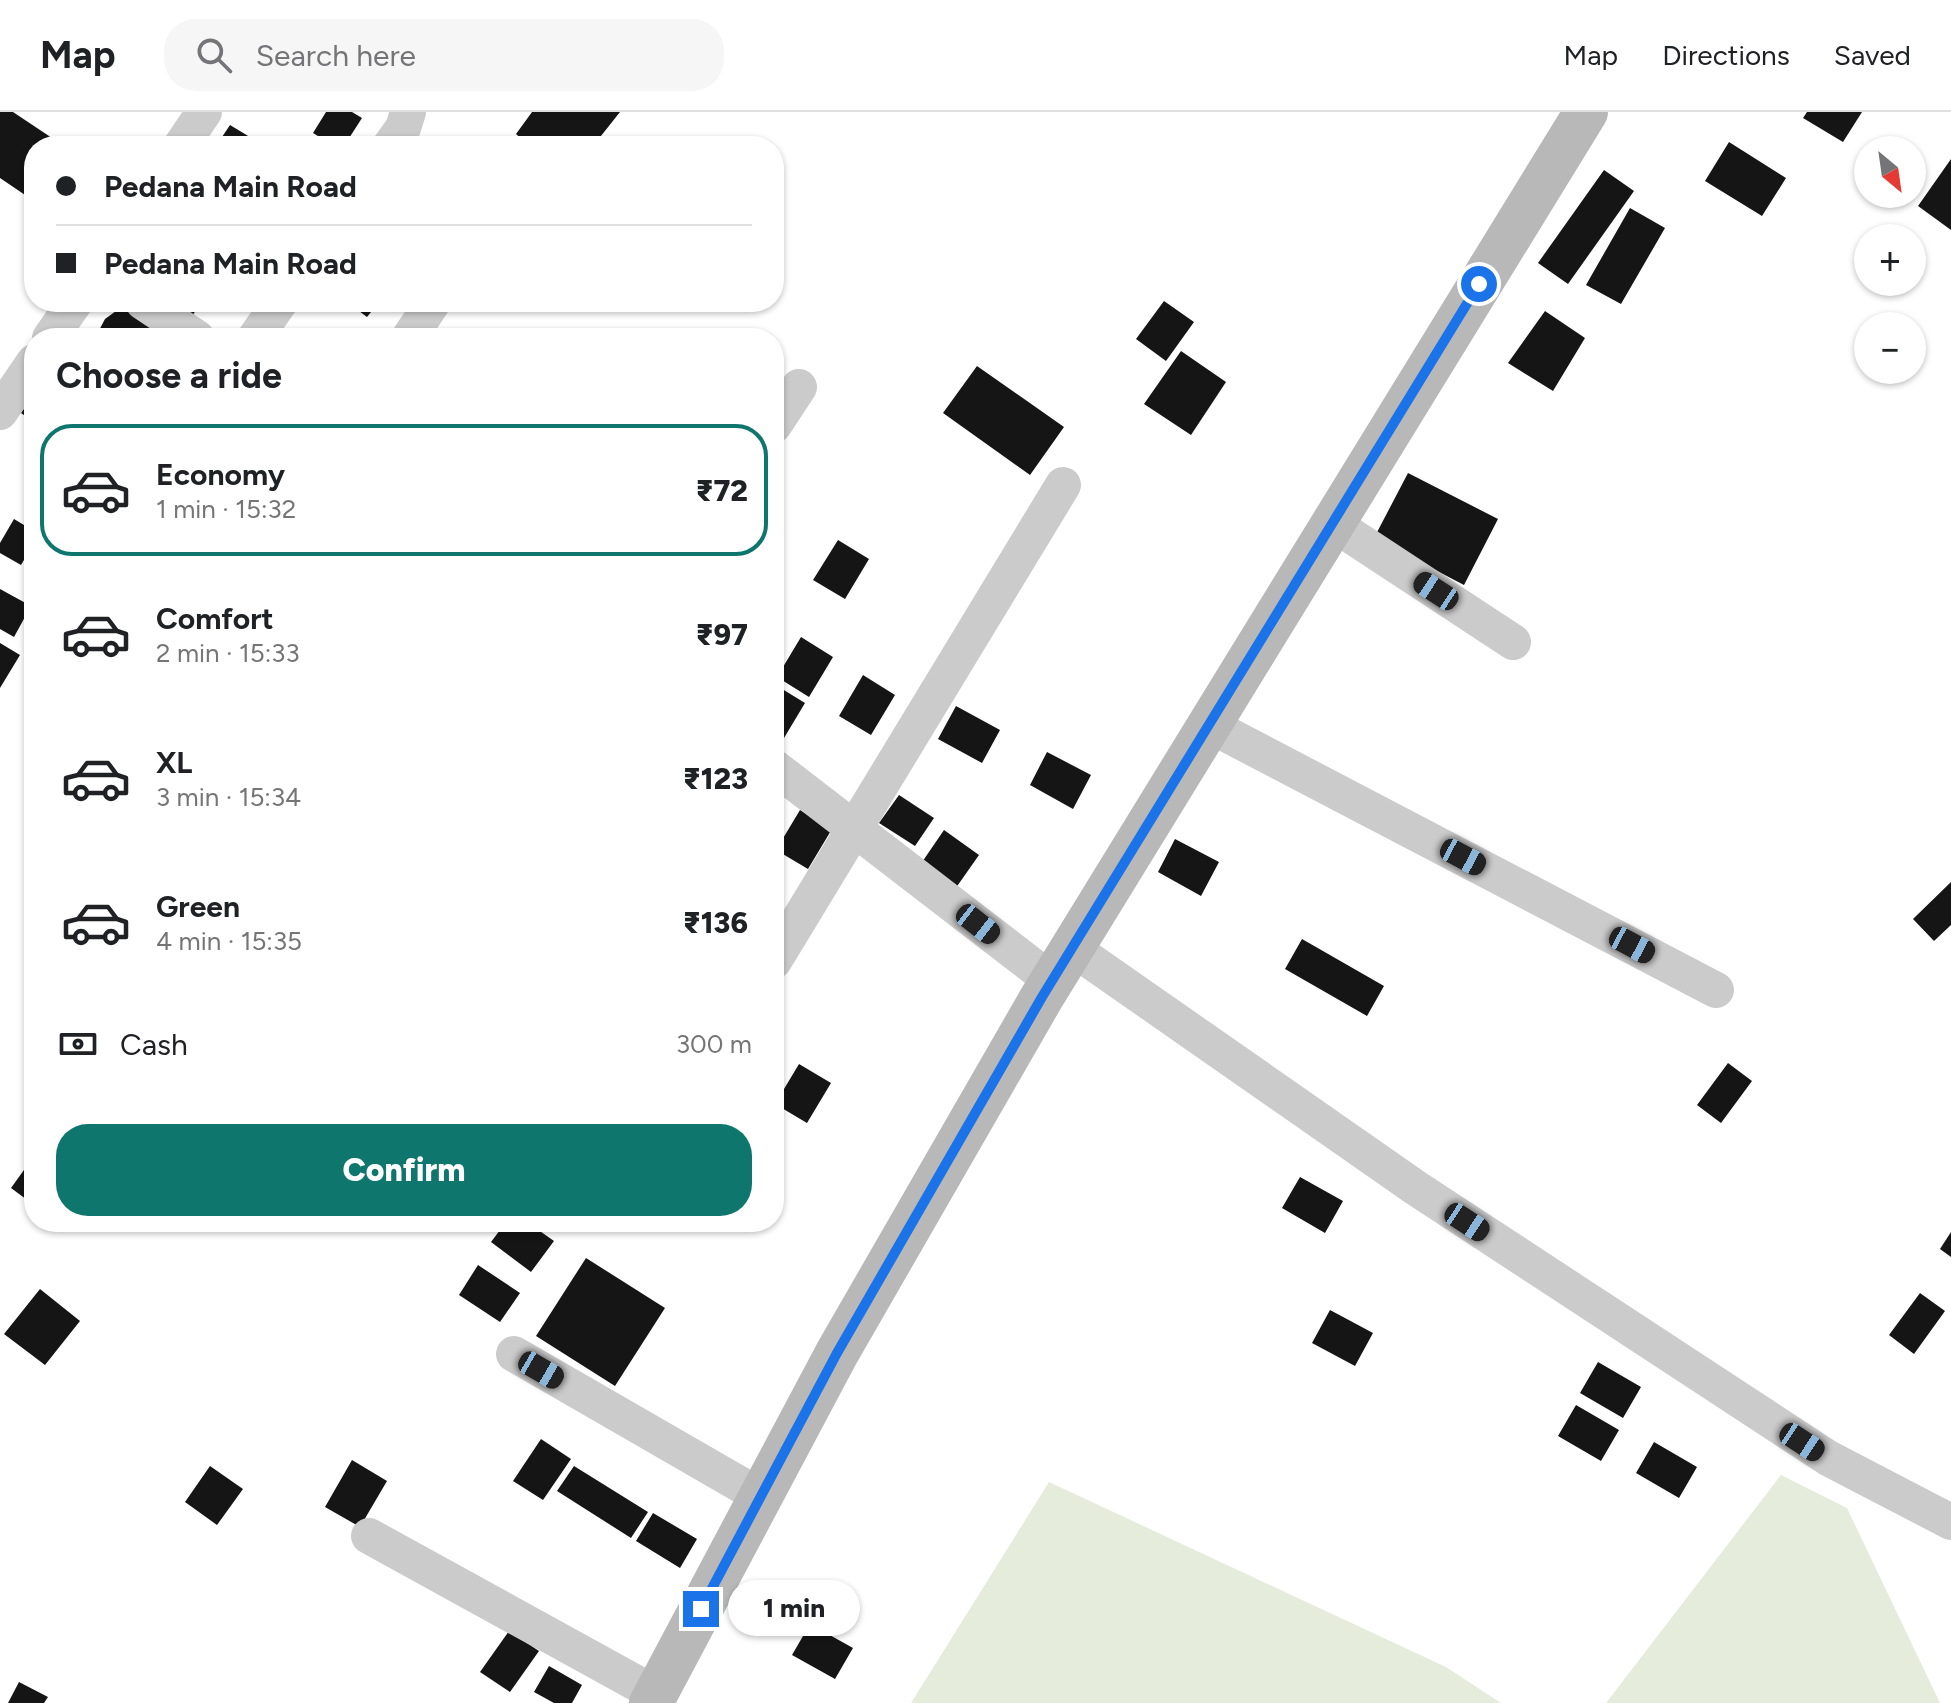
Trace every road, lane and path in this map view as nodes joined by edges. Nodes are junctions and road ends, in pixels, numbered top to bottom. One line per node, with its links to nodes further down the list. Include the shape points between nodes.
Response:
1 (204, 112): 4 (street)
2 (408, 112): 5 (street)
3 (1586, 112): 13 (main road)
4 (188, 136)
5 (397, 136)
6 (158, 312): 7 (street)
7 (182, 328)
8 (24, 377): 11 (street)
9 (799, 387): 10 (street)
10 (784, 410)
11 (0, 412)
12 (1063, 485): 17 (street)
13 (1332, 523): 14 (street); 15 (main road)
14 (1513, 642)
15 (1209, 725): 19 (main road); 20 (street)
16 (784, 775): 17 (street)
17 (855, 829): 18 (street); 19 (street)
18 (784, 945)
19 (1062, 964): 22 (main road); 23 (street, via 1815,1450)
20 (1716, 990)
21 (514, 1354): 22 (street)
22 (760, 1496): 25 (main road)
23 (1951, 1522)
24 (369, 1536): 25 (street)
25 (653, 1698)

